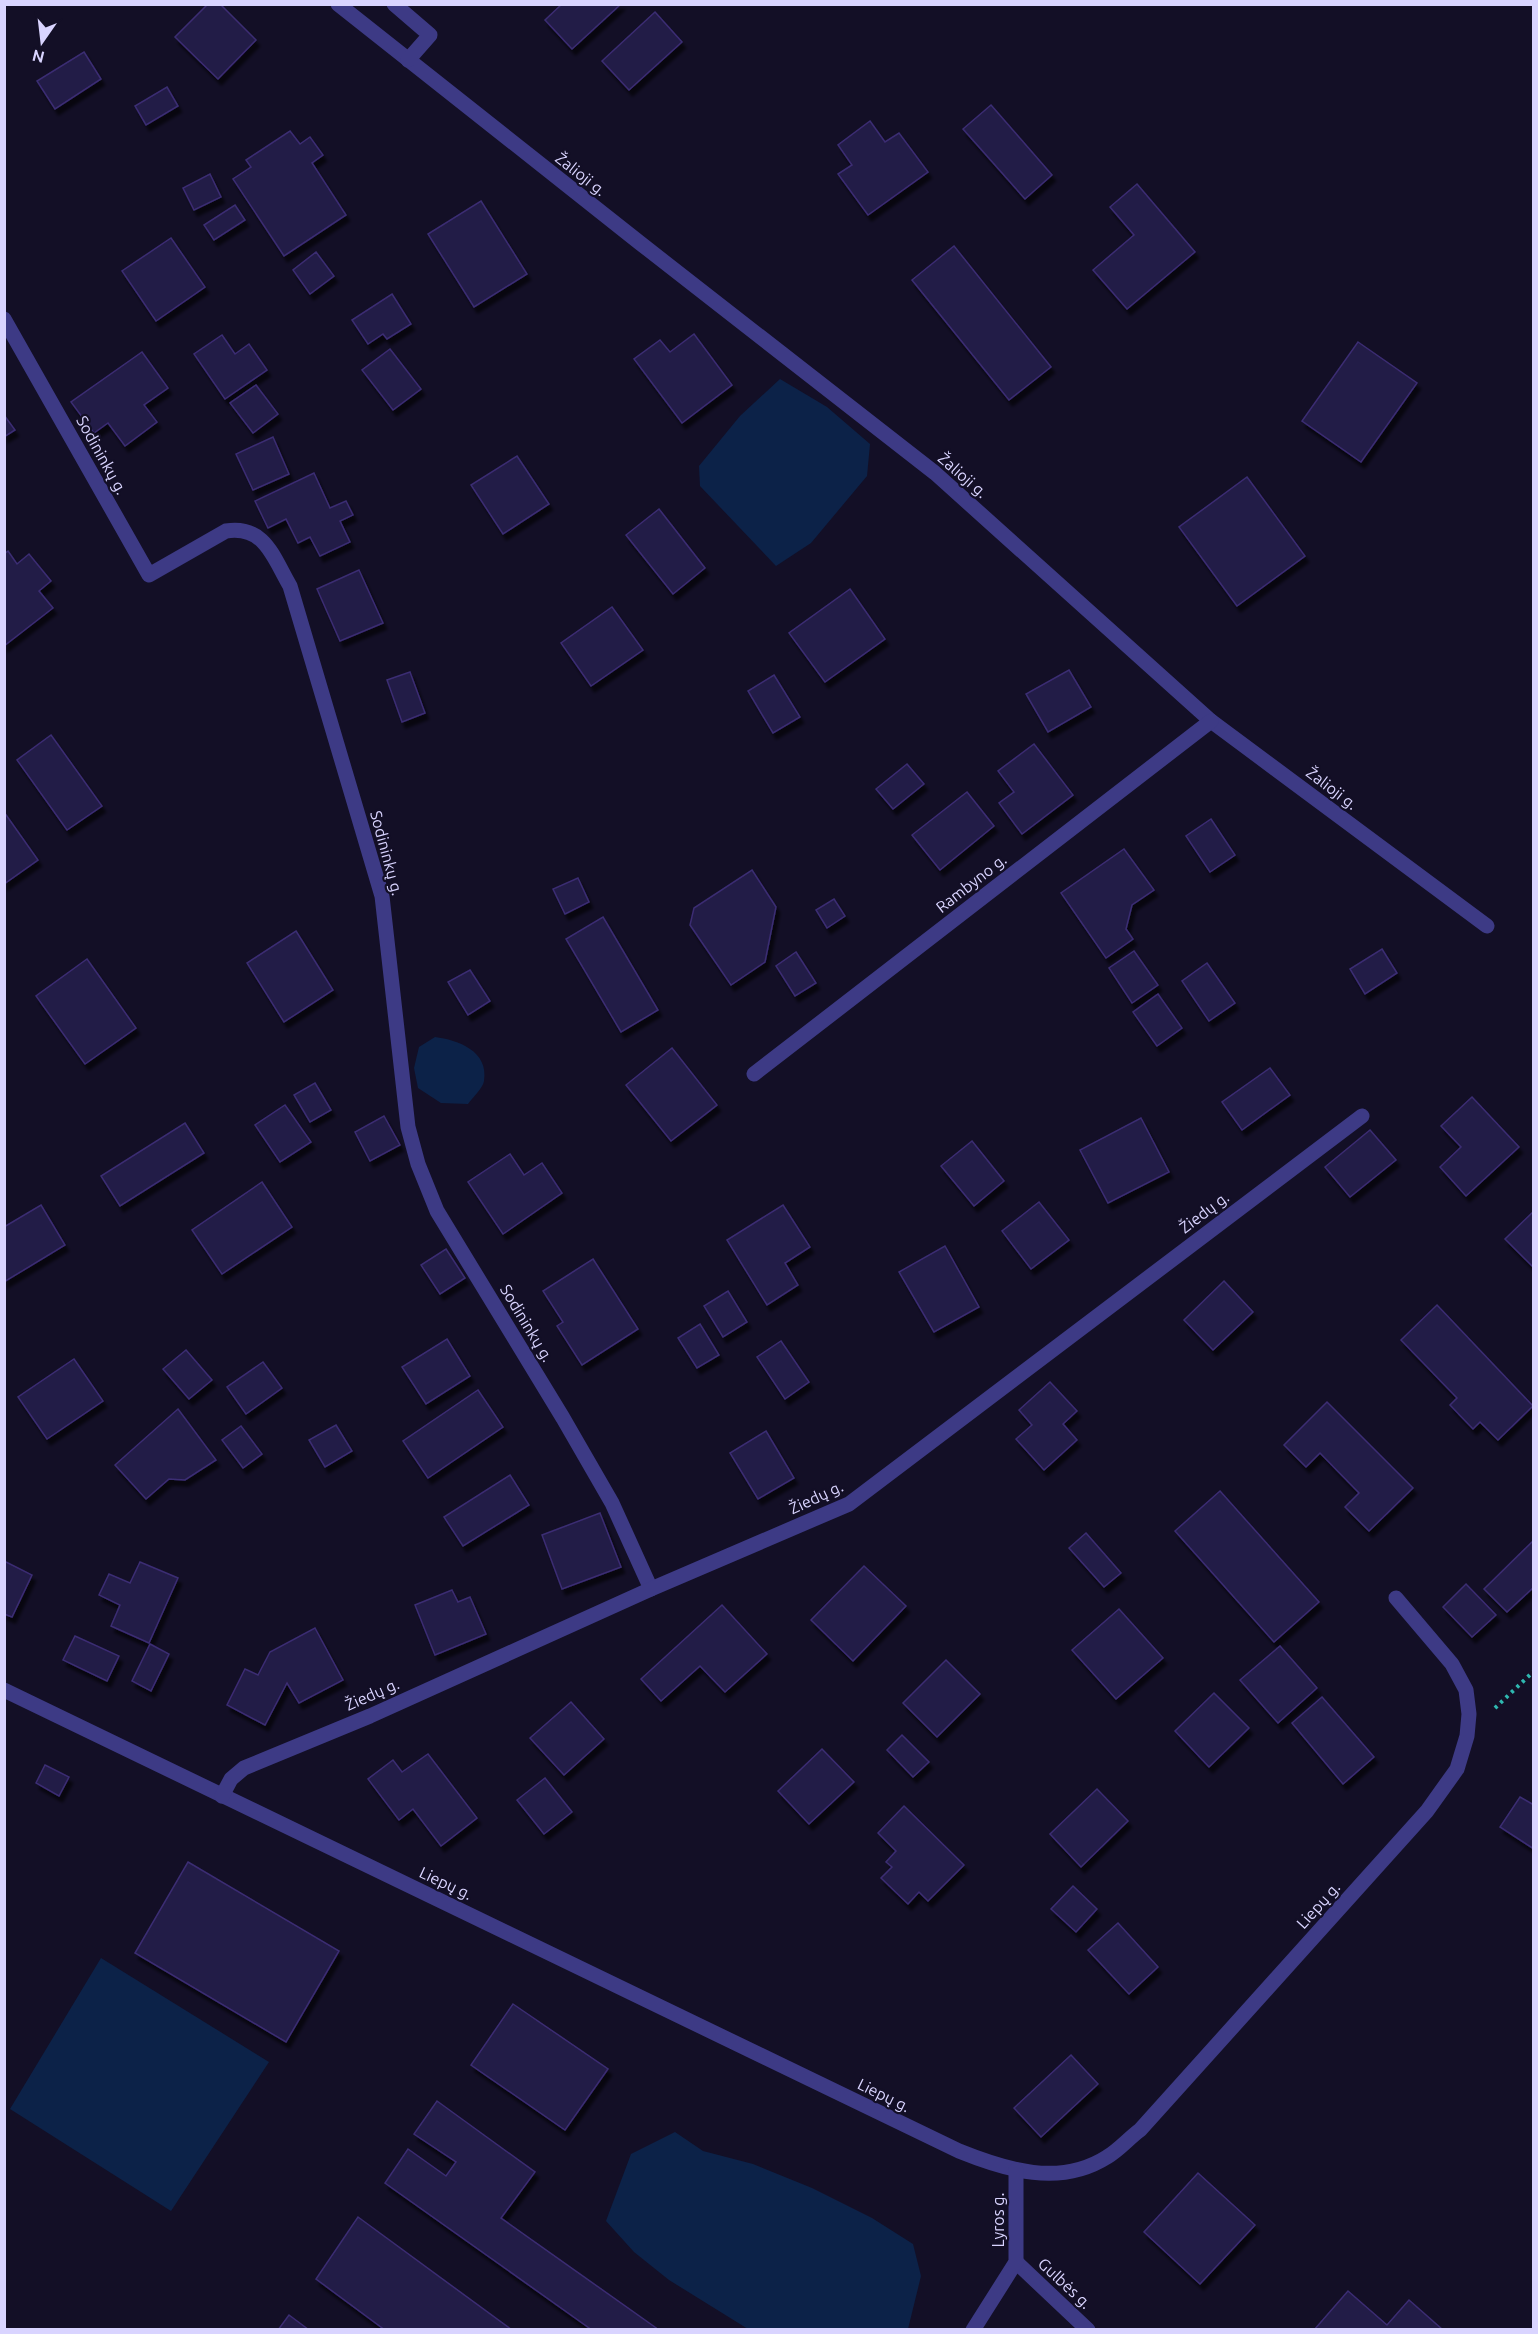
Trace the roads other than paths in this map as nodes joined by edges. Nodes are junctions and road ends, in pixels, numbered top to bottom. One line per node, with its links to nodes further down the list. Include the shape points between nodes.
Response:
1 (338, 4): 3 (street, Žalioji g.)
2 (394, 4): 3 (street, via 430,35)
3 (408, 60): 5 (street, Žalioji g., via 935,472)
4 (4, 319): 9 (street, Sodininkų g., via 149,575 226,531 239,529 263,540 290,586 382,896 408,1127 418,1164 437,1211 612,1503)
5 (1211, 721): 6 (street, Žalioji g.); 7 (street, Rambyno g.)
6 (1487, 926)
7 (754, 1074)
8 (1362, 1116): 9 (street, Žiedų g., via 849,1504)
9 (651, 1589): 12 (street, Žiedų g., via 370,1716 244,1768 231,1779)
10 (1396, 1598): 13 (street, Liepų g., via 1452,1664 1467,1689 1467,1736 1457,1769 1427,1811 1140,2130 1107,2157 1076,2171 1045,2174)
11 (4, 1690): 12 (street, Liepų g.)
12 (222, 1796): 13 (street, Liepų g., via 958,2151)
13 (1016, 2170): 14 (street, Lyros g.)
14 (1016, 2262): 15 (street, Lyros g.); 16 (street, Gulbės g.)
15 (973, 2330)
16 (1088, 2330)

